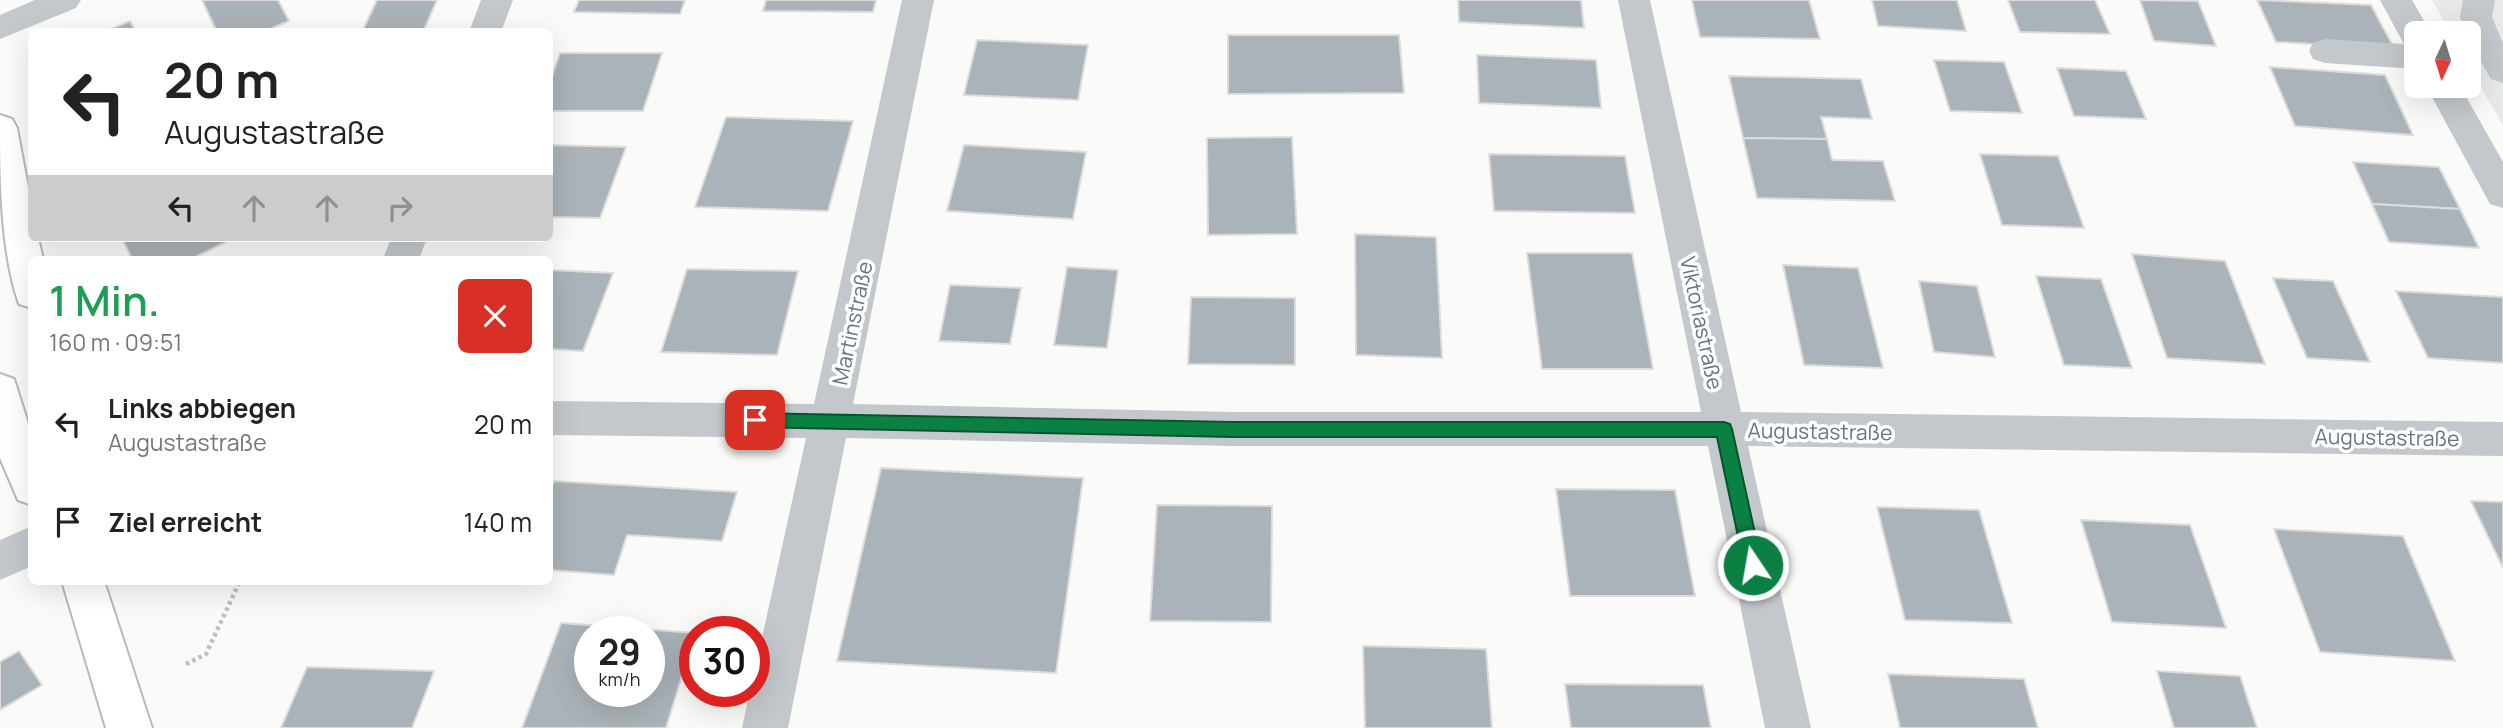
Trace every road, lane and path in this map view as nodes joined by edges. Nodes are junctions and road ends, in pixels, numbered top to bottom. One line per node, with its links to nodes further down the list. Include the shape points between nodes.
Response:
1 (65, 0): 8 (street)
2 (497, 0): 9 (street)
3 (918, 0): 19 (street, Martinstraße)
4 (1634, 0): 20 (street, Viktoriastraße)
5 (2396, 0): 7 (street)
6 (2479, 0): 12 (street, via 2475,19)
7 (2408, 21)
8 (0, 28)
9 (486, 28)
10 (2325, 51): 11 (street)
11 (2404, 56)
12 (2503, 71)
13 (2450, 98): 15 (street)
14 (0, 128): 16 (main road)
15 (2502, 191)
16 (28, 276)
17 (0, 391): 22 (main road)
18 (553, 418): 19 (street, Augustastraße)
19 (832, 421): 20 (street, Augustastraße, via 1233,429); 29 (street, Martinstraße)
20 (1724, 429): 21 (street, Augustastraße); 30 (street, Viktoriastraße)
21 (2503, 439)
22 (28, 477)
23 (28, 547): 24 (street)
24 (0, 561)
25 (84, 585): 28 (main road)
26 (238, 585): 27 (path, via 206,654)
27 (186, 664)
28 (129, 728)
29 (765, 728)
30 (1788, 728)

